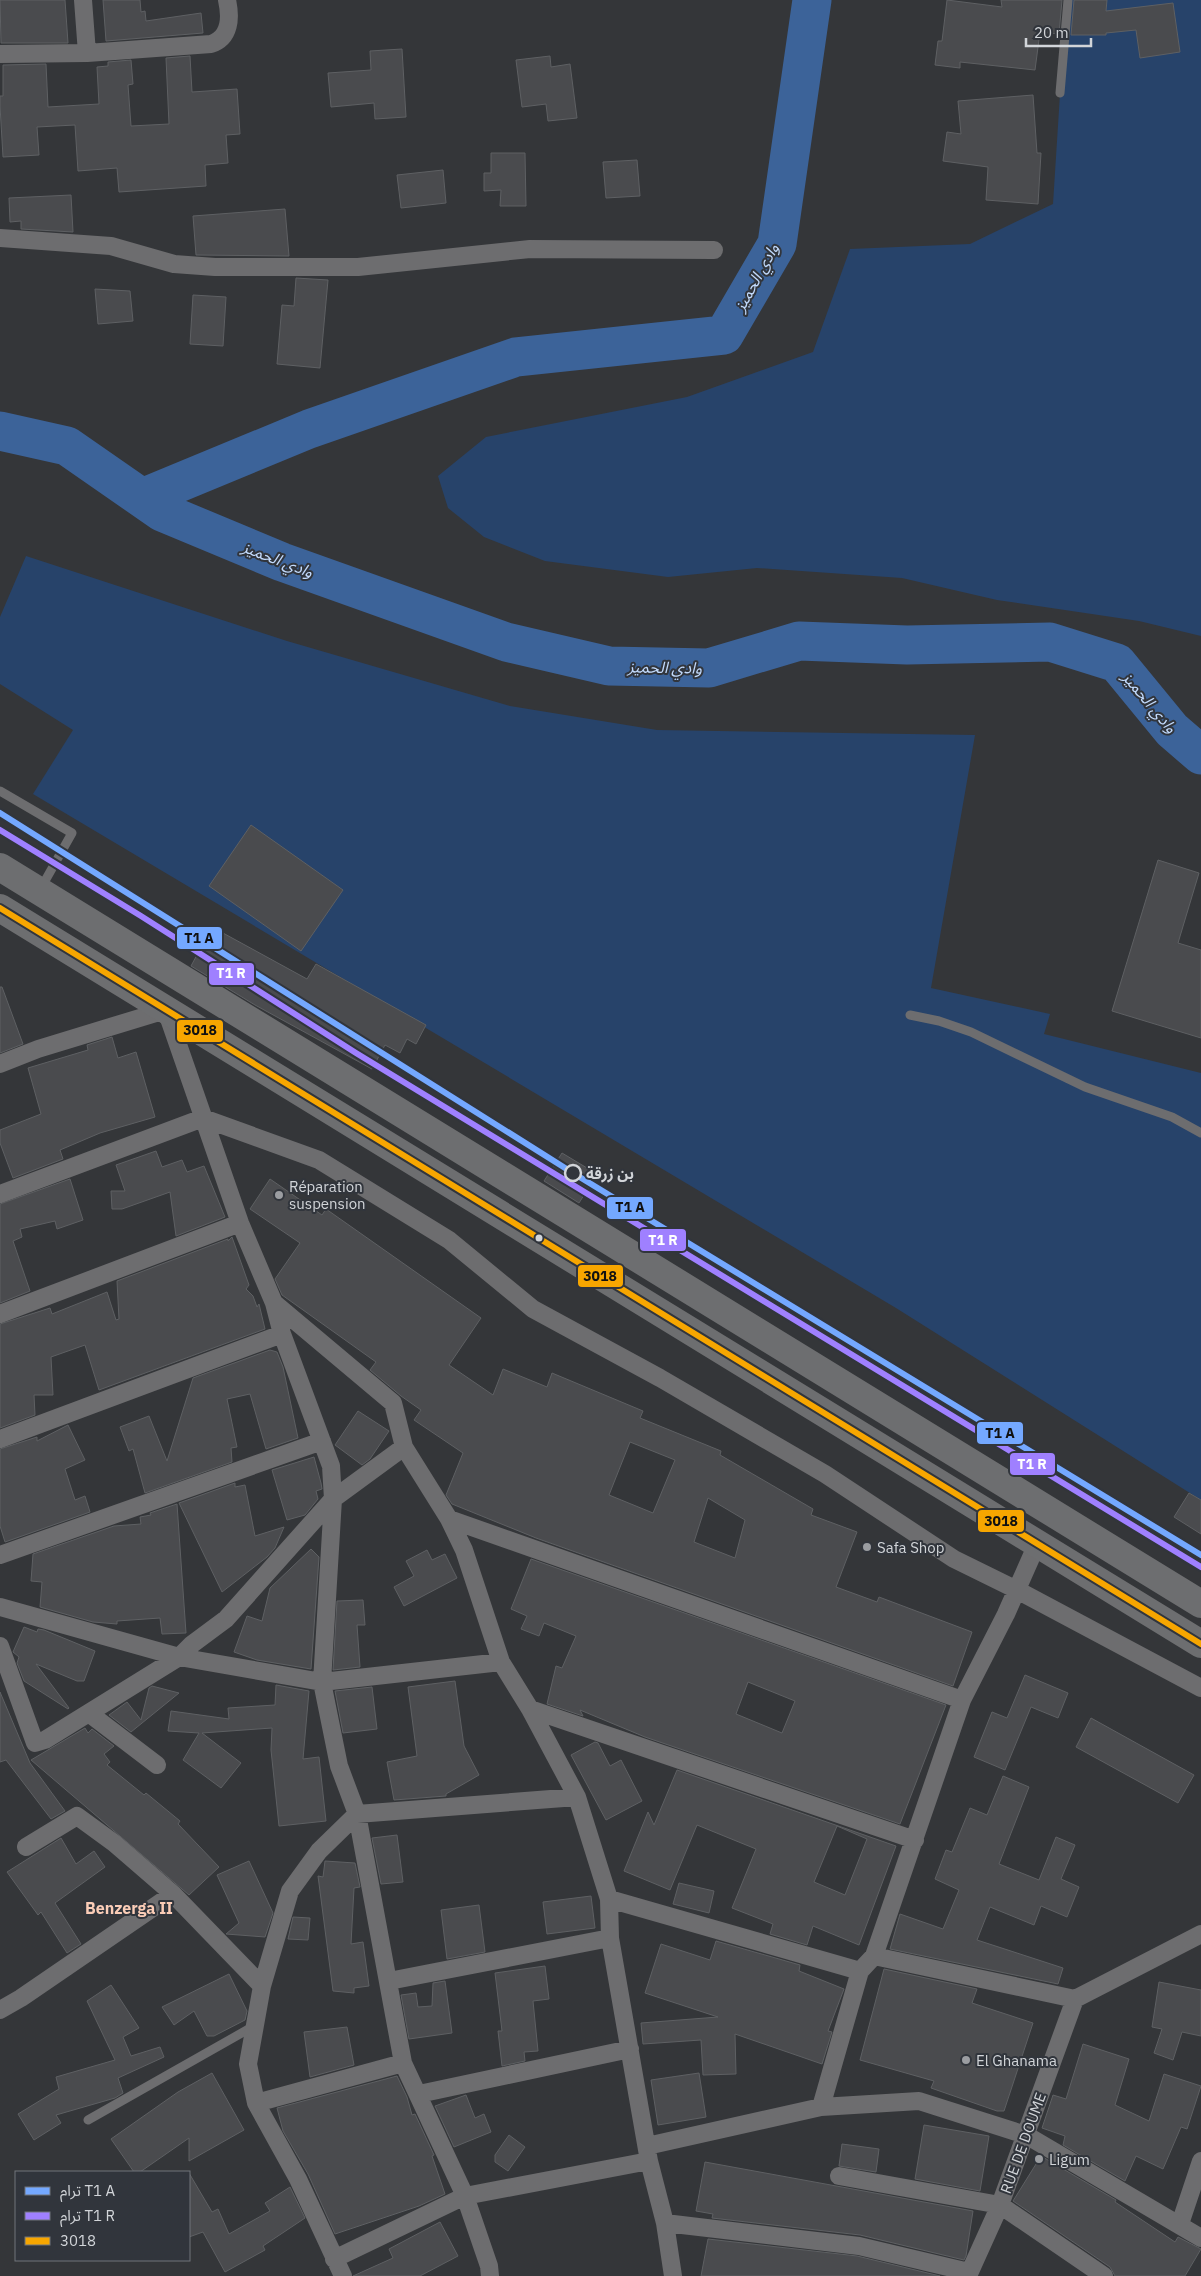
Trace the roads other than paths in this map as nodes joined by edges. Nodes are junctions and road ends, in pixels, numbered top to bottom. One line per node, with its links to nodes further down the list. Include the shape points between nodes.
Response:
1 (82, 0): 4 (street)
2 (227, 0): 4 (street, via 230,11 227,31 220,41)
3 (1068, 0): 6 (lane)
4 (87, 53): 5 (street)
5 (0, 54)
6 (1060, 93)
7 (0, 238): 8 (street, via 111,246 174,264 215,267 358,267 530,249)
8 (714, 250)
9 (0, 791): 11 (lane, via 72,833)
10 (0, 867): 11 (main road)
11 (39, 891): 31 (main road)
12 (0, 908): 13 (main road)
13 (166, 1010): 15 (street, via 38,1049); 16 (street); 28 (main road)
14 (910, 1015): 17 (lane, via 971,1032 1085,1087 1172,1117)
15 (0, 1064)
16 (203, 1118): 18 (street); 19 (street); 30 (street, via 319,1160 449,1240 532,1309 660,1378 825,1474 954,1559)
17 (1201, 1133)
18 (0, 1194)
19 (240, 1223): 20 (street); 21 (street)
20 (274, 1303): 22 (street); 25 (street, via 393,1402)
21 (0, 1314)
22 (282, 1334): 23 (street); 24 (street)
23 (0, 1439)
24 (322, 1441): 26 (street, via 331,1466); 29 (street)
25 (404, 1447): 26 (street); 27 (street)
26 (334, 1499): 35 (street, via 226,1619 191,1644); 37 (street)
27 (449, 1519): 36 (street, via 464,1550); 39 (street)
28 (1037, 1544): 30 (street); 33 (main road)
29 (0, 1555)
30 (1017, 1590): 38 (street); 39 (street)
31 (1201, 1604)
32 (0, 1607): 35 (street)
33 (1201, 1644)
34 (0, 1646): 41 (street, via 35,1743)
35 (179, 1658): 37 (street); 41 (street)
36 (501, 1662): 37 (street); 40 (street)
37 (322, 1682): 44 (street, via 339,1766)
38 (1201, 1688)
39 (962, 1700): 45 (street)
40 (530, 1708): 43 (street); 45 (street)
41 (90, 1714): 42 (street)
42 (157, 1765)
43 (577, 1796): 44 (street); 48 (street)
44 (357, 1814): 53 (street); 54 (street, via 320,1851 290,1891)
45 (915, 1840): 51 (street)
46 (26, 1847): 47 (street, via 77,1816)
47 (174, 1894): 54 (street); 56 (street)
48 (610, 1899): 50 (street); 52 (street)
49 (1201, 1934): 55 (street)
50 (610, 1938): 53 (street); 58 (street)
51 (874, 1956): 52 (street); 55 (street)
52 (860, 1971): 62 (street)
53 (388, 1981): 59 (street)
54 (262, 1986): 57 (street)
55 (1076, 1999): 64 (street, RUE DE DOUME)
56 (0, 2010)
57 (254, 2025): 61 (street, via 248,2064); 63 (lane)
58 (630, 2049): 60 (street); 65 (street)
59 (403, 2062): 60 (street); 61 (street)
60 (419, 2094): 68 (street)
61 (256, 2103): 73 (street, via 298,2179)
62 (821, 2106): 64 (street, via 919,2101); 65 (street)
63 (88, 2120)
64 (1026, 2136): 69 (street, RUE DE DOUME); 71 (street)
65 (648, 2153): 68 (street); 70 (street)
66 (1201, 2162): 71 (street)
67 (839, 2176): 69 (street)
68 (466, 2196): 73 (street); 76 (street)
69 (1000, 2205): 74 (street, RUE DE DOUME); 78 (street)
70 (665, 2223): 74 (street, via 860,2246); 77 (street)
71 (1180, 2224): 72 (street)
72 (1201, 2238)
73 (334, 2260): 75 (street)
74 (968, 2274)
75 (343, 2276)
76 (490, 2276)
77 (673, 2276)
78 (1104, 2276)

